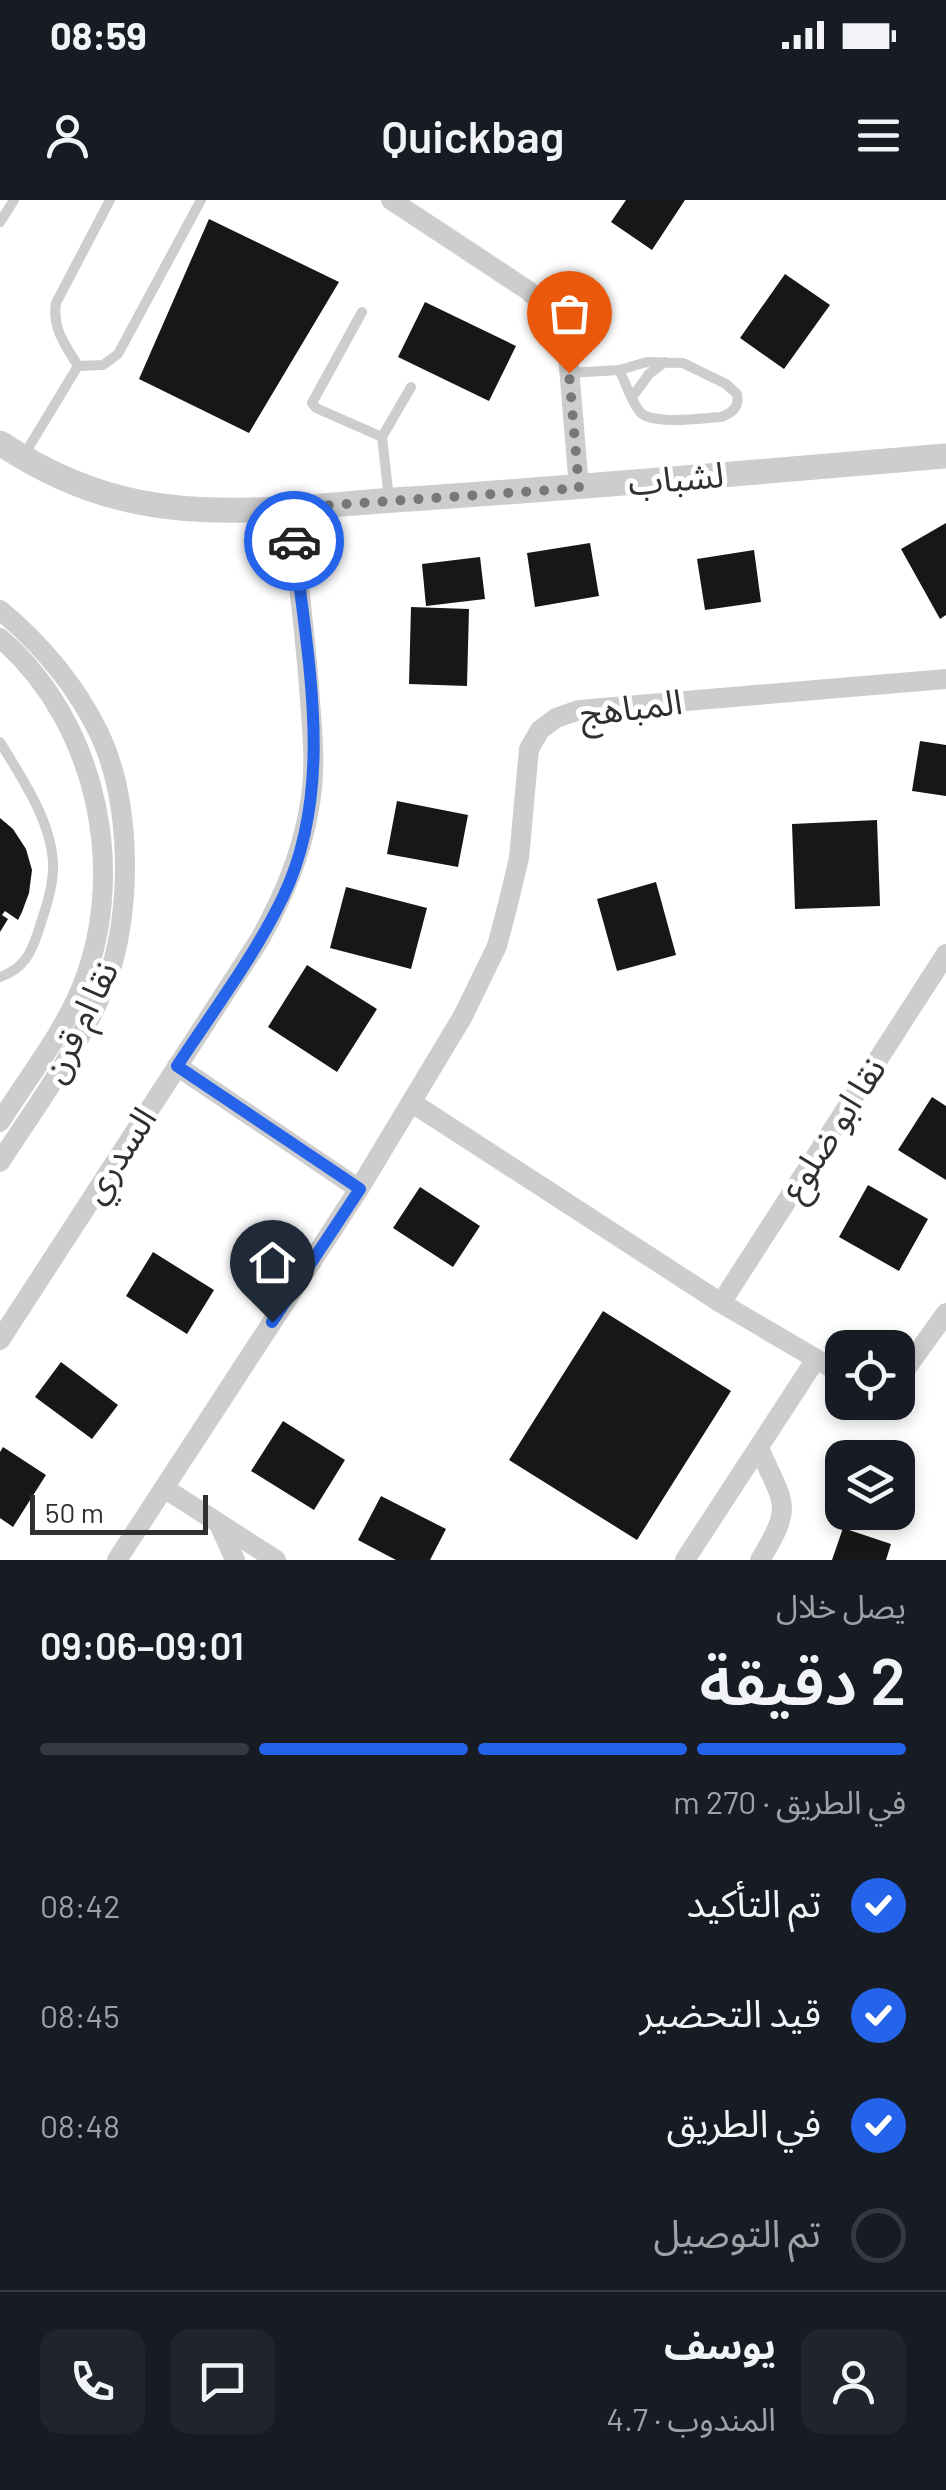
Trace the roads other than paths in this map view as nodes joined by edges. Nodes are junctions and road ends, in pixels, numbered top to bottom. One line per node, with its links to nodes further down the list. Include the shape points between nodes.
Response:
1 (14, 200): 5 (lane)
2 (110, 200): 8 (lane, via 56,303 55,328)
3 (201, 200): 8 (lane, via 118,354 104,364)
4 (391, 200): 10 (street, via 554,314 567,343)
5 (0, 222)
6 (362, 312): 13 (lane, via 312,402)
7 (666, 361): 9 (lane); 12 (lane); 12 (lane, via 726,384 737,394 734,410 722,417 652,418)
8 (78, 366): 16 (lane)
9 (619, 370): 10 (lane); 12 (lane)
10 (569, 373): 17 (street)
11 (411, 387): 13 (lane)
12 (633, 396)
13 (382, 437): 18 (lane)
14 (0, 443): 16 (street, لشباب)
15 (946, 456): 17 (street, لشباب)
16 (22, 458): 19 (street, لشباب, via 137,502)
17 (579, 488): 18 (street, لشباب)
18 (390, 500): 19 (street, لشباب)
19 (290, 508): 26 (street, السدري, via 308,669 310,808 284,894)
20 (0, 610): 29 (street, نقا ام قرن, via 55,663 100,734 118,800 126,872 106,983)
21 (3, 648): 28 (street, نقا ام قرن, via 54,702 70,731 95,795 104,865 98,929 76,1000)
22 (946, 679): 27 (street, المباهج, via 579,710 540,730 529,749 520,858 497,946)
23 (0, 742): 25 (lane, via 42,818 53,862 33,948 22,966)
24 (946, 954): 31 (street, نقا ابو ضلوع)
25 (0, 977)
26 (177, 1066): 30 (street); 33 (street, السدري)
27 (414, 1104): 30 (street, المباهج); 31 (street)
28 (0, 1122)
29 (0, 1162)
30 (360, 1189): 38 (street, المباهج)
31 (721, 1302): 35 (street)
32 (946, 1314): 34 (street)
33 (0, 1340)
34 (915, 1357)
35 (816, 1359): 36 (street); 37 (street)
36 (825, 1364)
37 (758, 1448): 43 (street); 44 (street, via 784,1513)
38 (164, 1488): 39 (street); 40 (street, المباهج)
39 (218, 1522): 41 (street); 42 (street)
40 (117, 1560)
41 (235, 1560)
42 (276, 1560)
43 (686, 1560)
44 (760, 1560)

